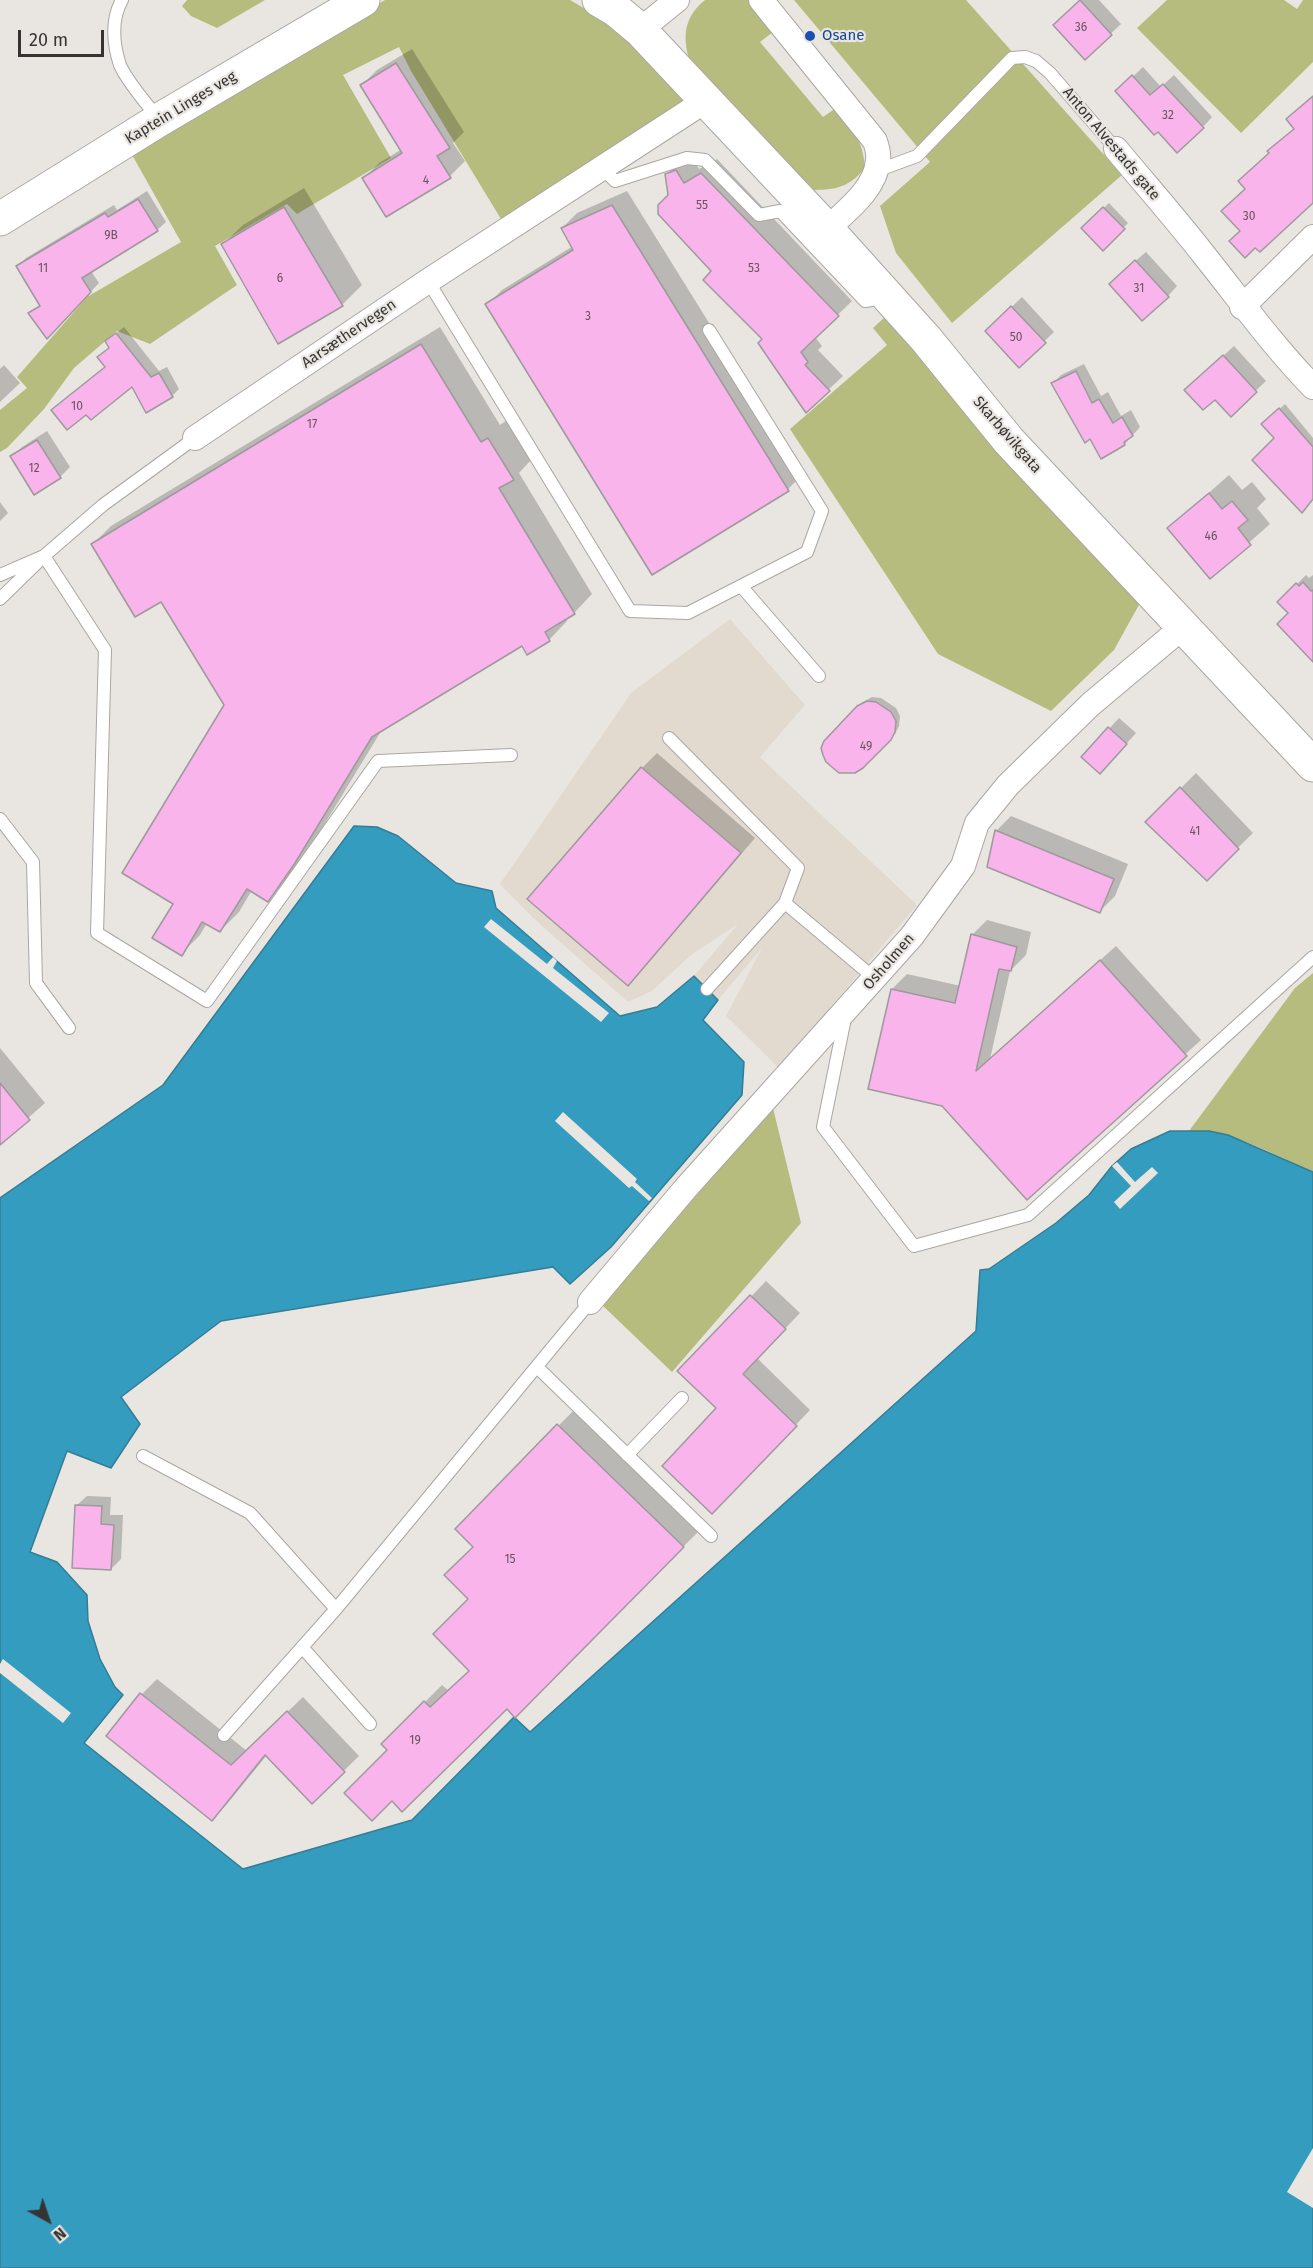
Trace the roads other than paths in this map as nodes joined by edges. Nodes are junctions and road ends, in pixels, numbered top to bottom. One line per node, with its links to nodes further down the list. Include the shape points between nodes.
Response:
1 (122, 0): 8 (lane, via 114,28 121,66)
2 (363, 0): 8 (main road, Kaptein Linges veg)
3 (599, 0): 6 (main road)
4 (676, 0): 6 (street)
5 (761, 0): 11 (street, via 875,141)
6 (640, 30): 7 (main road)
7 (705, 101): 10 (street, Aarsæthervegen); 13 (main road, Skarbøvikgata)
8 (159, 120): 12 (main road, Kaptein Linges veg)
9 (1116, 149): 11 (lane, Anton Alvestads gate, via 1050,73 1036,61 1012,58 917,156); 17 (street, Anton Alvestads gate)
10 (602, 168): 15 (street, Aarsæthervegen); 16 (lane, via 615,181 687,158 705,160 759,215 780,211 865,301)
11 (876, 171): 13 (street, via 857,201)
12 (0, 219)
13 (827, 229): 16 (main road, Skarbøvikgata)
14 (1313, 237): 17 (street)
15 (428, 281): 20 (street, Aarsæthervegen); 23 (lane, via 630,611 688,613)
16 (888, 297): 25 (main road, Skarbøvikgata, via 1009,441)
17 (1242, 307): 19 (street, Anton Alvestads gate)
18 (709, 330): 23 (lane, via 822,511 807,552)
19 (1313, 387)
20 (195, 438): 21 (lane, Aarsæthervegen, via 103,505)
21 (44, 556): 22 (lane, Aarsæthervegen); 24 (lane); 28 (lane, via 105,650 96,933 207,1001 378,761)
22 (0, 575)
23 (741, 586): 26 (lane)
24 (0, 598)
25 (1184, 626): 29 (main road, Skarbøvikgata); 33 (street, Osholmen, via 1091,704 1008,785 977,823 963,866 939,901)
26 (819, 676)
27 (669, 738): 31 (lane, via 798,868)
28 (511, 755)
29 (1313, 765)
30 (0, 819): 36 (lane, via 33,862 36,983)
31 (785, 903): 33 (lane); 34 (lane)
32 (1313, 957): 35 (lane, via 1028,1215 914,1246 823,1127)
33 (873, 978): 35 (street, Osholmen)
34 (707, 989)
35 (846, 1012): 37 (street, Osholmen, via 685,1189)
36 (69, 1028)
37 (590, 1302): 38 (lane)
38 (537, 1367): 40 (lane); 43 (lane)
39 (682, 1398): 40 (lane)
40 (627, 1455): 42 (lane)
41 (143, 1456): 43 (lane, via 250,1513)
42 (711, 1536)
43 (336, 1609): 44 (lane)
44 (302, 1647): 45 (lane); 46 (lane)
45 (370, 1724)
46 (224, 1735)

